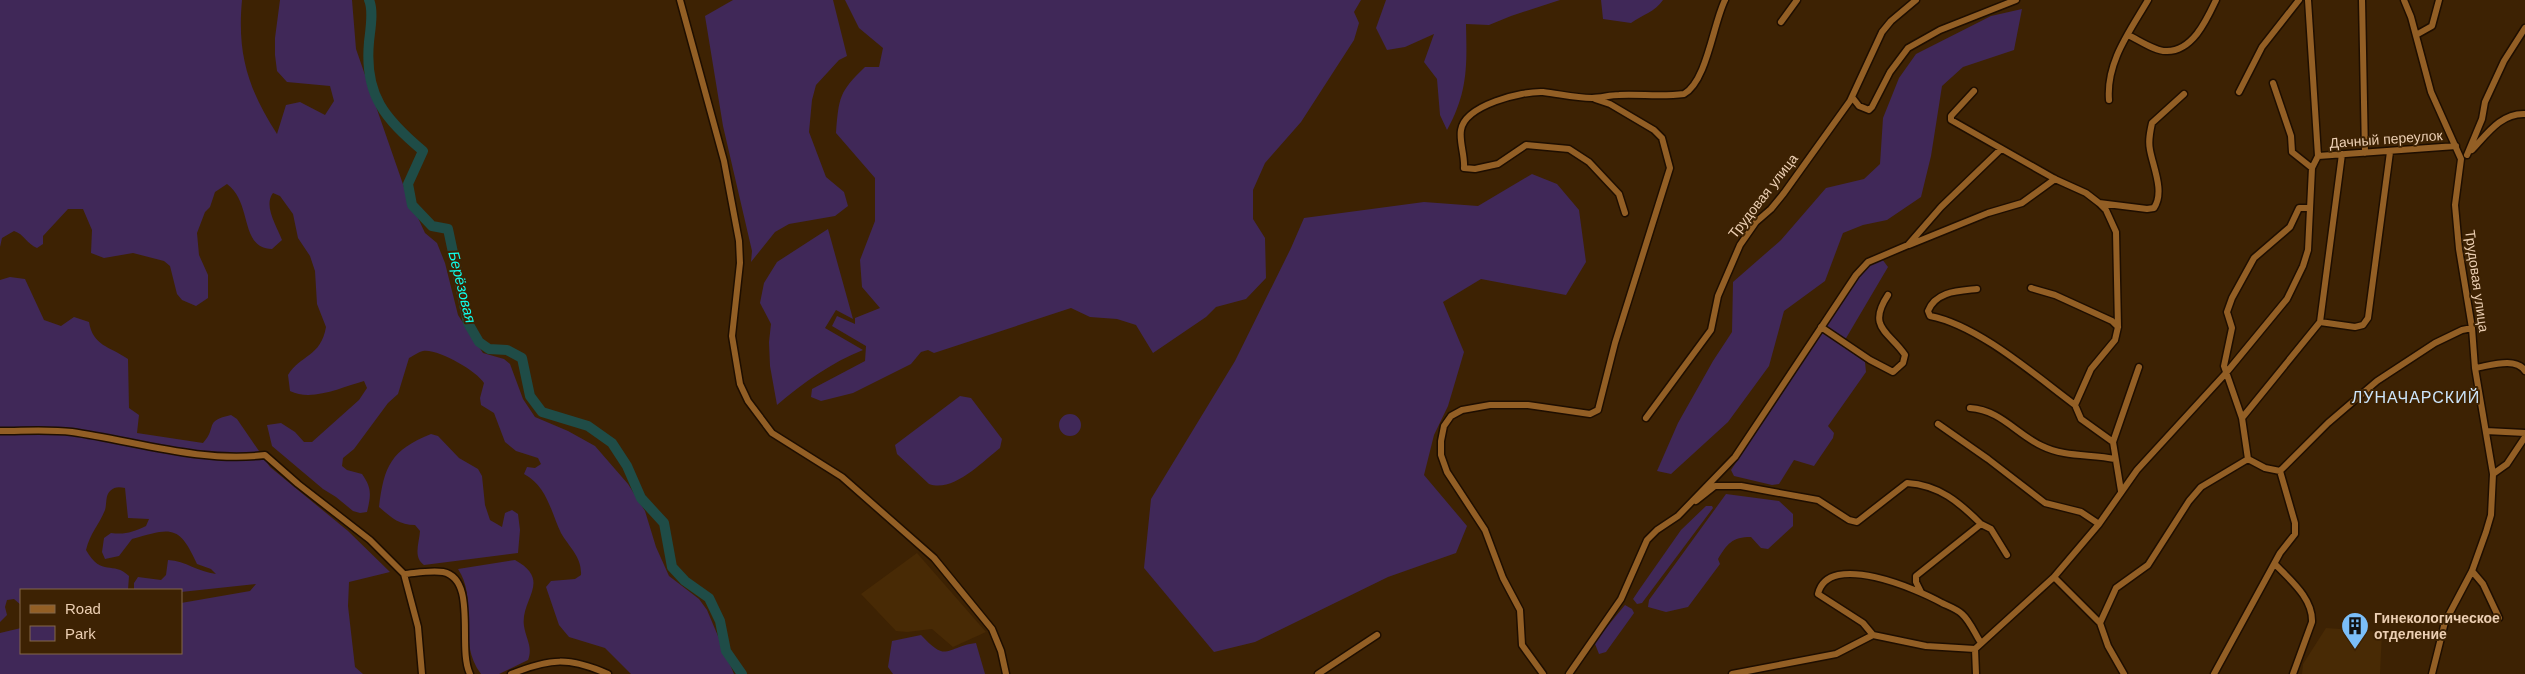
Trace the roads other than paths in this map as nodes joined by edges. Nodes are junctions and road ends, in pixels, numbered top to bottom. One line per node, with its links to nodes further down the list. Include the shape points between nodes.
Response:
1 (680, 0): 83 (street, via 724,161 739,241 740,262 732,336 740,384 748,401 772,433 845,480 934,558 992,629)
2 (1725, 0): 22 (street, via 1709,53 1691,90 1674,96)
3 (1797, 0): 13 (street)
4 (1916, 0): 21 (street, Трудовая улица, via 1890,20 1882,32)
5 (2016, 0): 21 (street, via 1958,22 1908,48 1869,110 1859,106)
6 (2148, 0): 15 (street)
7 (2216, 0): 15 (street, via 2199,32 2178,49 2166,52)
8 (2299, 0): 19 (street, via 2262,47)
9 (2308, 0): 30 (street)
10 (2362, 0): 29 (street)
11 (2404, 0): 16 (street, Трудовая улица)
12 (2439, 0): 16 (street, via 2432,26)
13 (1781, 22)
14 (2525, 28): 31 (street, via 2504,61)
15 (2128, 35): 23 (street, via 2110,72)
16 (2416, 35): 25 (street, Трудовая улица, via 2431,92)
17 (2273, 84): 32 (street, via 2291,136 2292,152)
18 (1974, 92): 26 (street, via 1951,116 1951,120)
19 (2239, 92)
20 (2184, 94): 34 (street, via 2152,123 2150,149 2158,203 2147,209)
21 (1852, 97): 51 (street, Трудовая улица, via 1784,193 1740,244 1718,296 1711,330)
22 (1595, 98): 36 (street, via 1529,93 1491,103 1475,111 1461,130 1464,168 1498,164 1526,145 1569,149 1589,162 1619,194); 85 (street, via 1654,130 1662,138 1670,168 1615,343 1598,410 1590,414 1528,405 1490,405 1462,410 1451,416 1444,426 1441,441 1441,455 1447,472 1484,530 1520,610 1522,645)
23 (2109, 100)
24 (2525, 114): 31 (street, via 2501,121)
25 (2456, 146): 27 (street, Дачный переулок); 31 (street, Трудовая улица)
26 (2001, 148): 33 (street); 37 (street)
27 (2390, 152): 29 (street, Дачный переулок); 41 (street, via 2368,318 2363,325 2355,327)
28 (2342, 154): 29 (street, Дачный переулок); 30 (street, Дачный переулок); 41 (street)
29 (2365, 154)
30 (2318, 156): 32 (street)
31 (2464, 157): 44 (street, Трудовая улица, via 2455,205)
32 (2312, 168): 35 (street)
33 (2055, 179): 34 (street, via 2086,192); 37 (street, via 2022,203)
34 (2099, 202): 43 (street, via 2116,232)
35 (2309, 208): 48 (street, via 2308,250 2296,283 2277,313); 48 (street, via 2299,208 2290,227 2254,258 2229,305 2228,317 2232,328 2225,354)
36 (1625, 213)
37 (1908, 245): 42 (street, via 1868,262)
38 (2031, 288): 43 (street, via 2055,295 2112,321)
39 (1977, 289): 49 (street, via 1942,296 1931,305 1930,316 1945,318 1995,347)
40 (1888, 294): 42 (street, via 1881,305 1879,322 1886,336 1905,355 1903,363 1893,372)
41 (2320, 322): 52 (street)
42 (1821, 327): 64 (street, via 1735,457)
43 (2118, 327): 49 (street, via 2114,340 2092,369)
44 (2472, 328): 46 (street, Трудовая улица); 61 (street, via 2435,343 2377,381 2328,423)
45 (2139, 367): 58 (street)
46 (2475, 368): 47 (street, via 2511,362); 55 (street, Трудовая улица)
47 (2525, 371)
48 (2226, 373): 52 (street); 63 (street)
49 (2075, 405): 58 (street, via 2081,419)
50 (1970, 408): 59 (street, via 2004,418 2042,446)
51 (1646, 418)
52 (2242, 418): 60 (street)
53 (1938, 424): 66 (street, via 2045,503 2081,512)
54 (0, 431): 70 (street, via 70,432 211,456 242,458 265,455 370,540)
55 (2486, 431): 56 (street); 62 (street, Трудовая улица)
56 (2525, 433)
57 (2525, 437): 62 (street, via 2506,464)
58 (2113, 442): 59 (street)
59 (2115, 459): 63 (street)
60 (2248, 459): 61 (street); 74 (street, via 2201,487 2148,564 2116,588)
61 (2280, 471): 68 (street, via 2295,523 2295,534)
62 (2493, 474): 69 (street, Трудовая улица, via 2491,515)
63 (2121, 491): 66 (street)
64 (1678, 516): 65 (street, via 1714,486 1725,484 1818,500 1857,522 1907,483 1925,484 1941,490); 86 (street, via 1646,540 1621,599)
65 (1981, 524): 67 (street, via 1991,529); 72 (street, via 1916,576)
66 (2099, 524): 71 (street)
67 (2007, 555)
68 (2274, 564): 90 (street); 91 (street, via 2305,597 2312,613 2312,622)
69 (2472, 571): 73 (street, via 2483,584); 92 (street, Трудовая улица, via 2445,622)
70 (404, 574): 79 (street, via 418,627); 80 (street, via 442,572 460,584 464,598 464,647)
71 (2054, 577): 74 (street); 77 (street)
72 (1921, 592): 76 (street, via 1886,578 1860,575 1844,575 1823,582 1818,594 1863,623); 77 (street, via 1962,613)
73 (2499, 618)
74 (2100, 623): 89 (street, via 2108,646)
75 (1376, 635): 84 (street)
76 (1873, 635): 78 (street, via 1926,646); 87 (street, via 1836,654)
77 (1981, 643): 78 (street)
78 (1976, 649): 88 (street)
79 (422, 674)
80 (470, 674)
81 (511, 674): 82 (street, via 530,666 564,660 582,663)
82 (608, 674)
83 (1006, 674)
84 (1320, 674)
85 (1543, 674)
86 (1569, 674)
87 (1732, 674)
88 (1976, 674)
89 (2124, 674)
90 (2214, 674)
91 (2292, 674)
92 (2432, 674)

